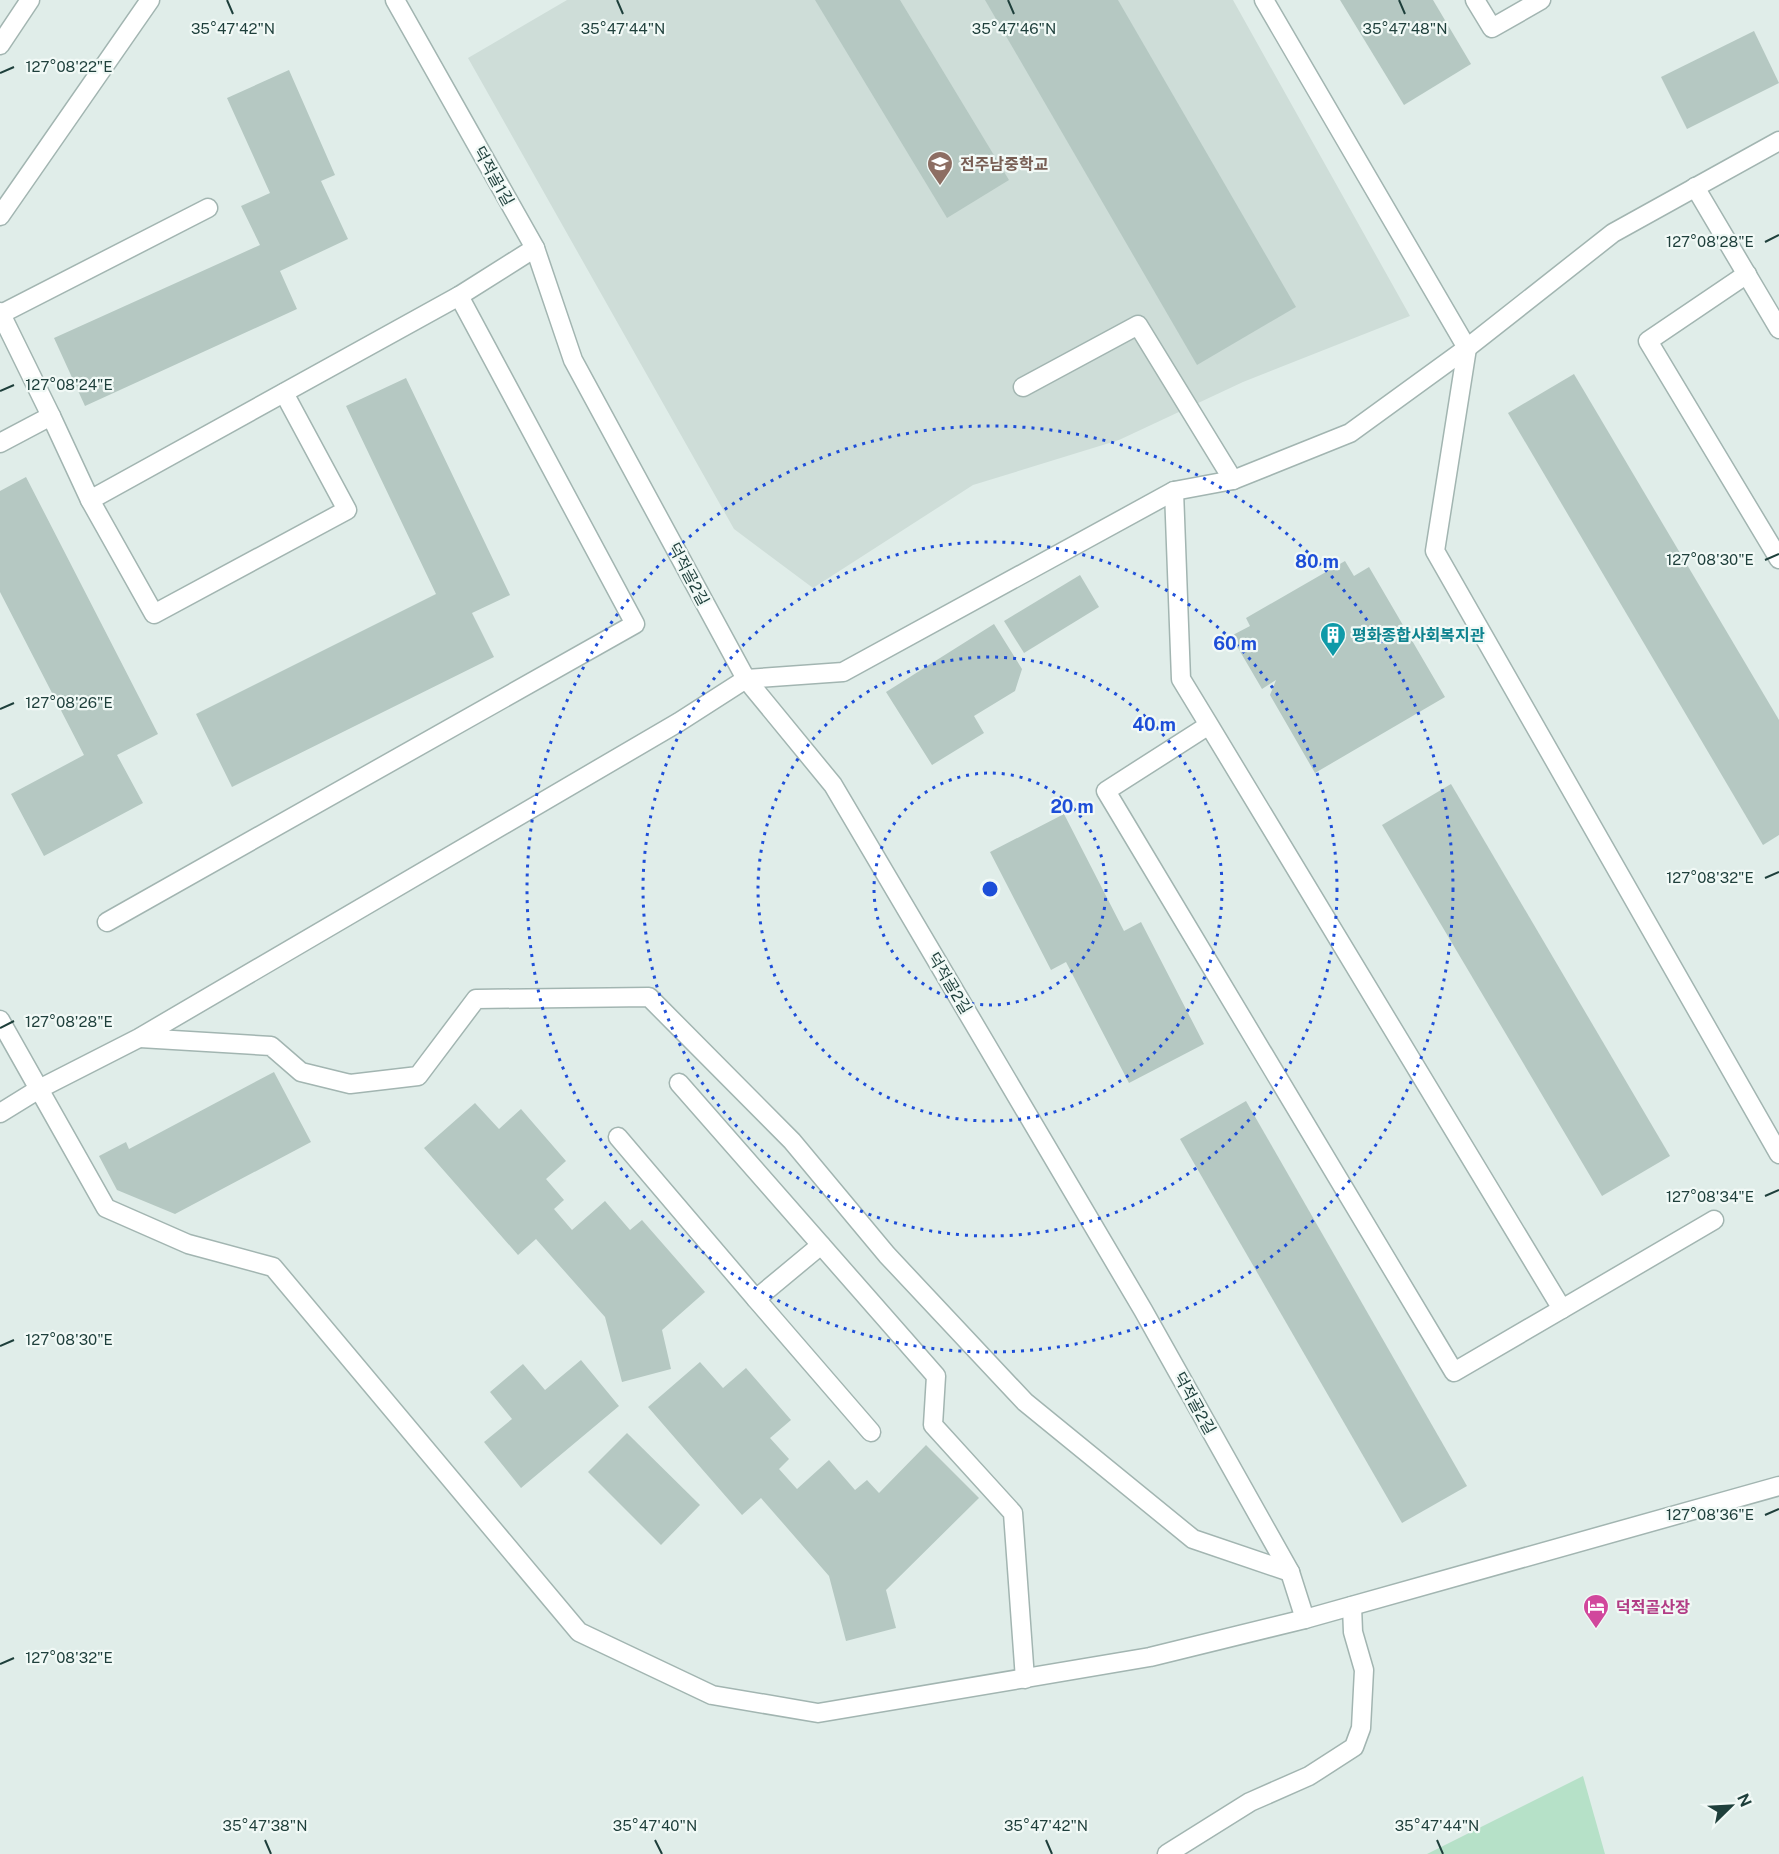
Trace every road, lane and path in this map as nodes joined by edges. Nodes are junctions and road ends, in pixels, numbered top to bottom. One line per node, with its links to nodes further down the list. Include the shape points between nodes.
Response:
1 (30, 0): 7 (street)
2 (150, 0): 11 (street)
3 (395, 0): 12 (street, 덕적골1길)
4 (1264, 0): 17 (street)
5 (1475, 0): 6 (street, via 1492,28)
6 (1541, 0)
7 (0, 45)
8 (1779, 141): 9 (street)
9 (1695, 187): 13 (street); 17 (street, via 1613,233)
10 (208, 208): 15 (street)
11 (0, 216)
12 (535, 248): 14 (street); 18 (street, 덕적골1길)
13 (1747, 274): 16 (street); 26 (street, via 1648,341)
14 (459, 296): 20 (street); 29 (street, via 635,624)
15 (0, 313): 21 (street)
16 (1779, 328)
17 (1467, 348): 23 (street, via 1350,433); 36 (street, via 1435,551)
18 (573, 360): 27 (street, 덕적골2길)
19 (1023, 387): 23 (street, via 1138,325)
20 (284, 393): 25 (street); 25 (street, via 347,510 154,614)
21 (51, 416): 22 (street); 25 (street)
22 (0, 443)
23 (1233, 480): 24 (street)
24 (1174, 491): 27 (street, via 843,672); 28 (street, via 1181,679)
25 (90, 500)
26 (1779, 559)
27 (746, 679): 31 (street); 43 (street, 덕적골2길, via 833,785 1143,1310)
28 (1209, 725): 40 (street); 40 (street, via 1106,791 1454,1372)
29 (107, 922)
30 (0, 1020): 33 (street)
31 (139, 1038): 33 (street); 43 (street, via 271,1046 301,1072 350,1084 418,1076 476,999 649,998 792,1141 887,1255 1025,1402 1193,1539)
32 (679, 1083): 38 (street)
33 (39, 1089): 34 (street); 46 (street, via 106,1208 188,1244 273,1267 579,1632 712,1695 818,1713)
34 (0, 1113)
35 (618, 1137): 39 (street)
36 (1779, 1154)
37 (1714, 1220): 40 (street)
38 (821, 1245): 39 (street); 46 (street, via 936,1376 933,1425 1013,1513)
39 (756, 1299): 41 (street)
40 (1562, 1309)
41 (871, 1432)
42 (1779, 1486): 44 (street)
43 (1290, 1572): 45 (street, 덕적골2길)
44 (1352, 1606): 45 (street); 47 (street, via 1353,1632 1364,1670 1361,1728 1354,1747 1309,1776 1250,1802)
45 (1305, 1619): 46 (street, via 1150,1657)
46 (1025, 1679)
47 (1167, 1854)

